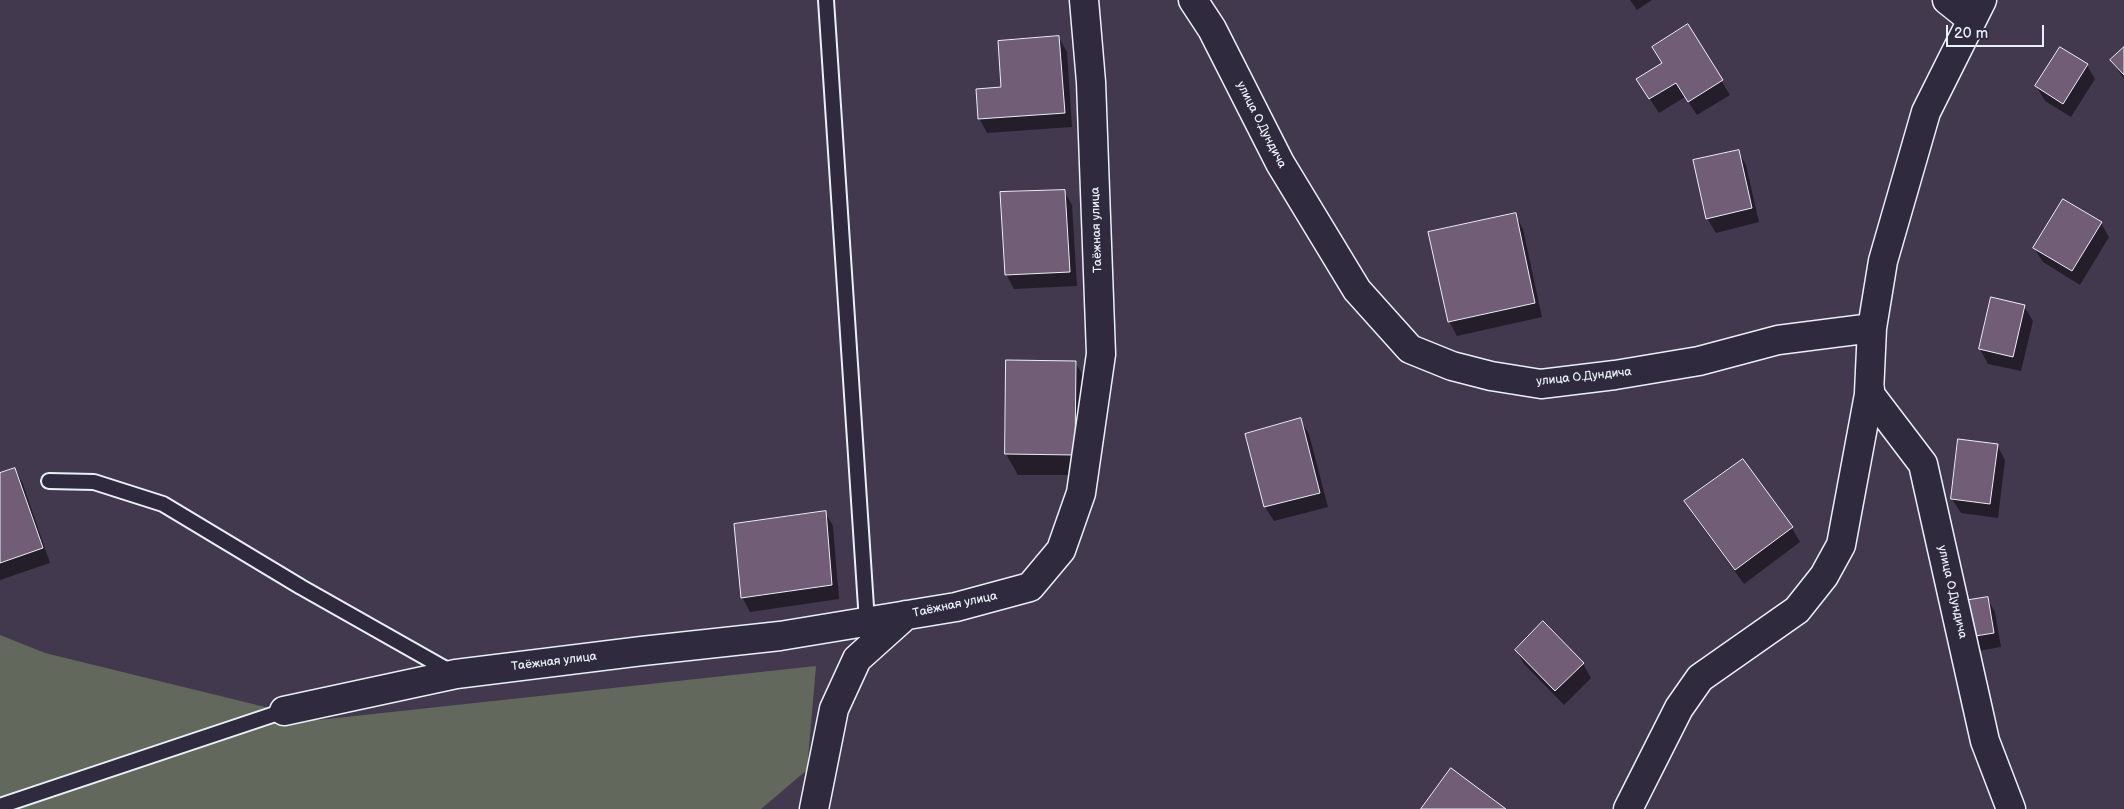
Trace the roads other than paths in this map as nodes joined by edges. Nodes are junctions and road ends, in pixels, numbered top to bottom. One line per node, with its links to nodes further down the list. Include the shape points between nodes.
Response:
1 (826, 0): 10 (lane)
2 (1084, 0): 9 (street, Таёжная улица, via 1091,82 1101,354 1081,494 1061,550 1030,587 956,607)
3 (1193, 0): 6 (street, улица О.Дундича, via 1212,29 1280,164 1357,290 1410,350 1460,368 1541,384 1699,362 1778,340)
4 (1947, 0): 5 (street)
5 (1977, 10): 6 (street, via 1926,112 1883,261)
6 (1872, 328): 7 (street)
7 (1870, 389): 13 (street, via 1842,545 1824,576 1797,610 1700,678 1679,708); 18 (street, улица О.Дундича, via 1869,394 1923,464 1985,741)
8 (49, 481): 11 (lane, via 94,482 163,504 300,587)
9 (906, 615): 10 (street, Таёжная улица); 15 (street, via 856,659 834,709)
10 (867, 622): 11 (street, Таёжная улица, via 780,636)
11 (456, 674): 12 (street, Таёжная улица)
12 (284, 711): 14 (lane)
13 (1641, 782): 16 (street); 17 (street)
14 (0, 806)
15 (814, 809)
16 (1628, 809)
17 (1640, 809)
18 (2011, 809)

